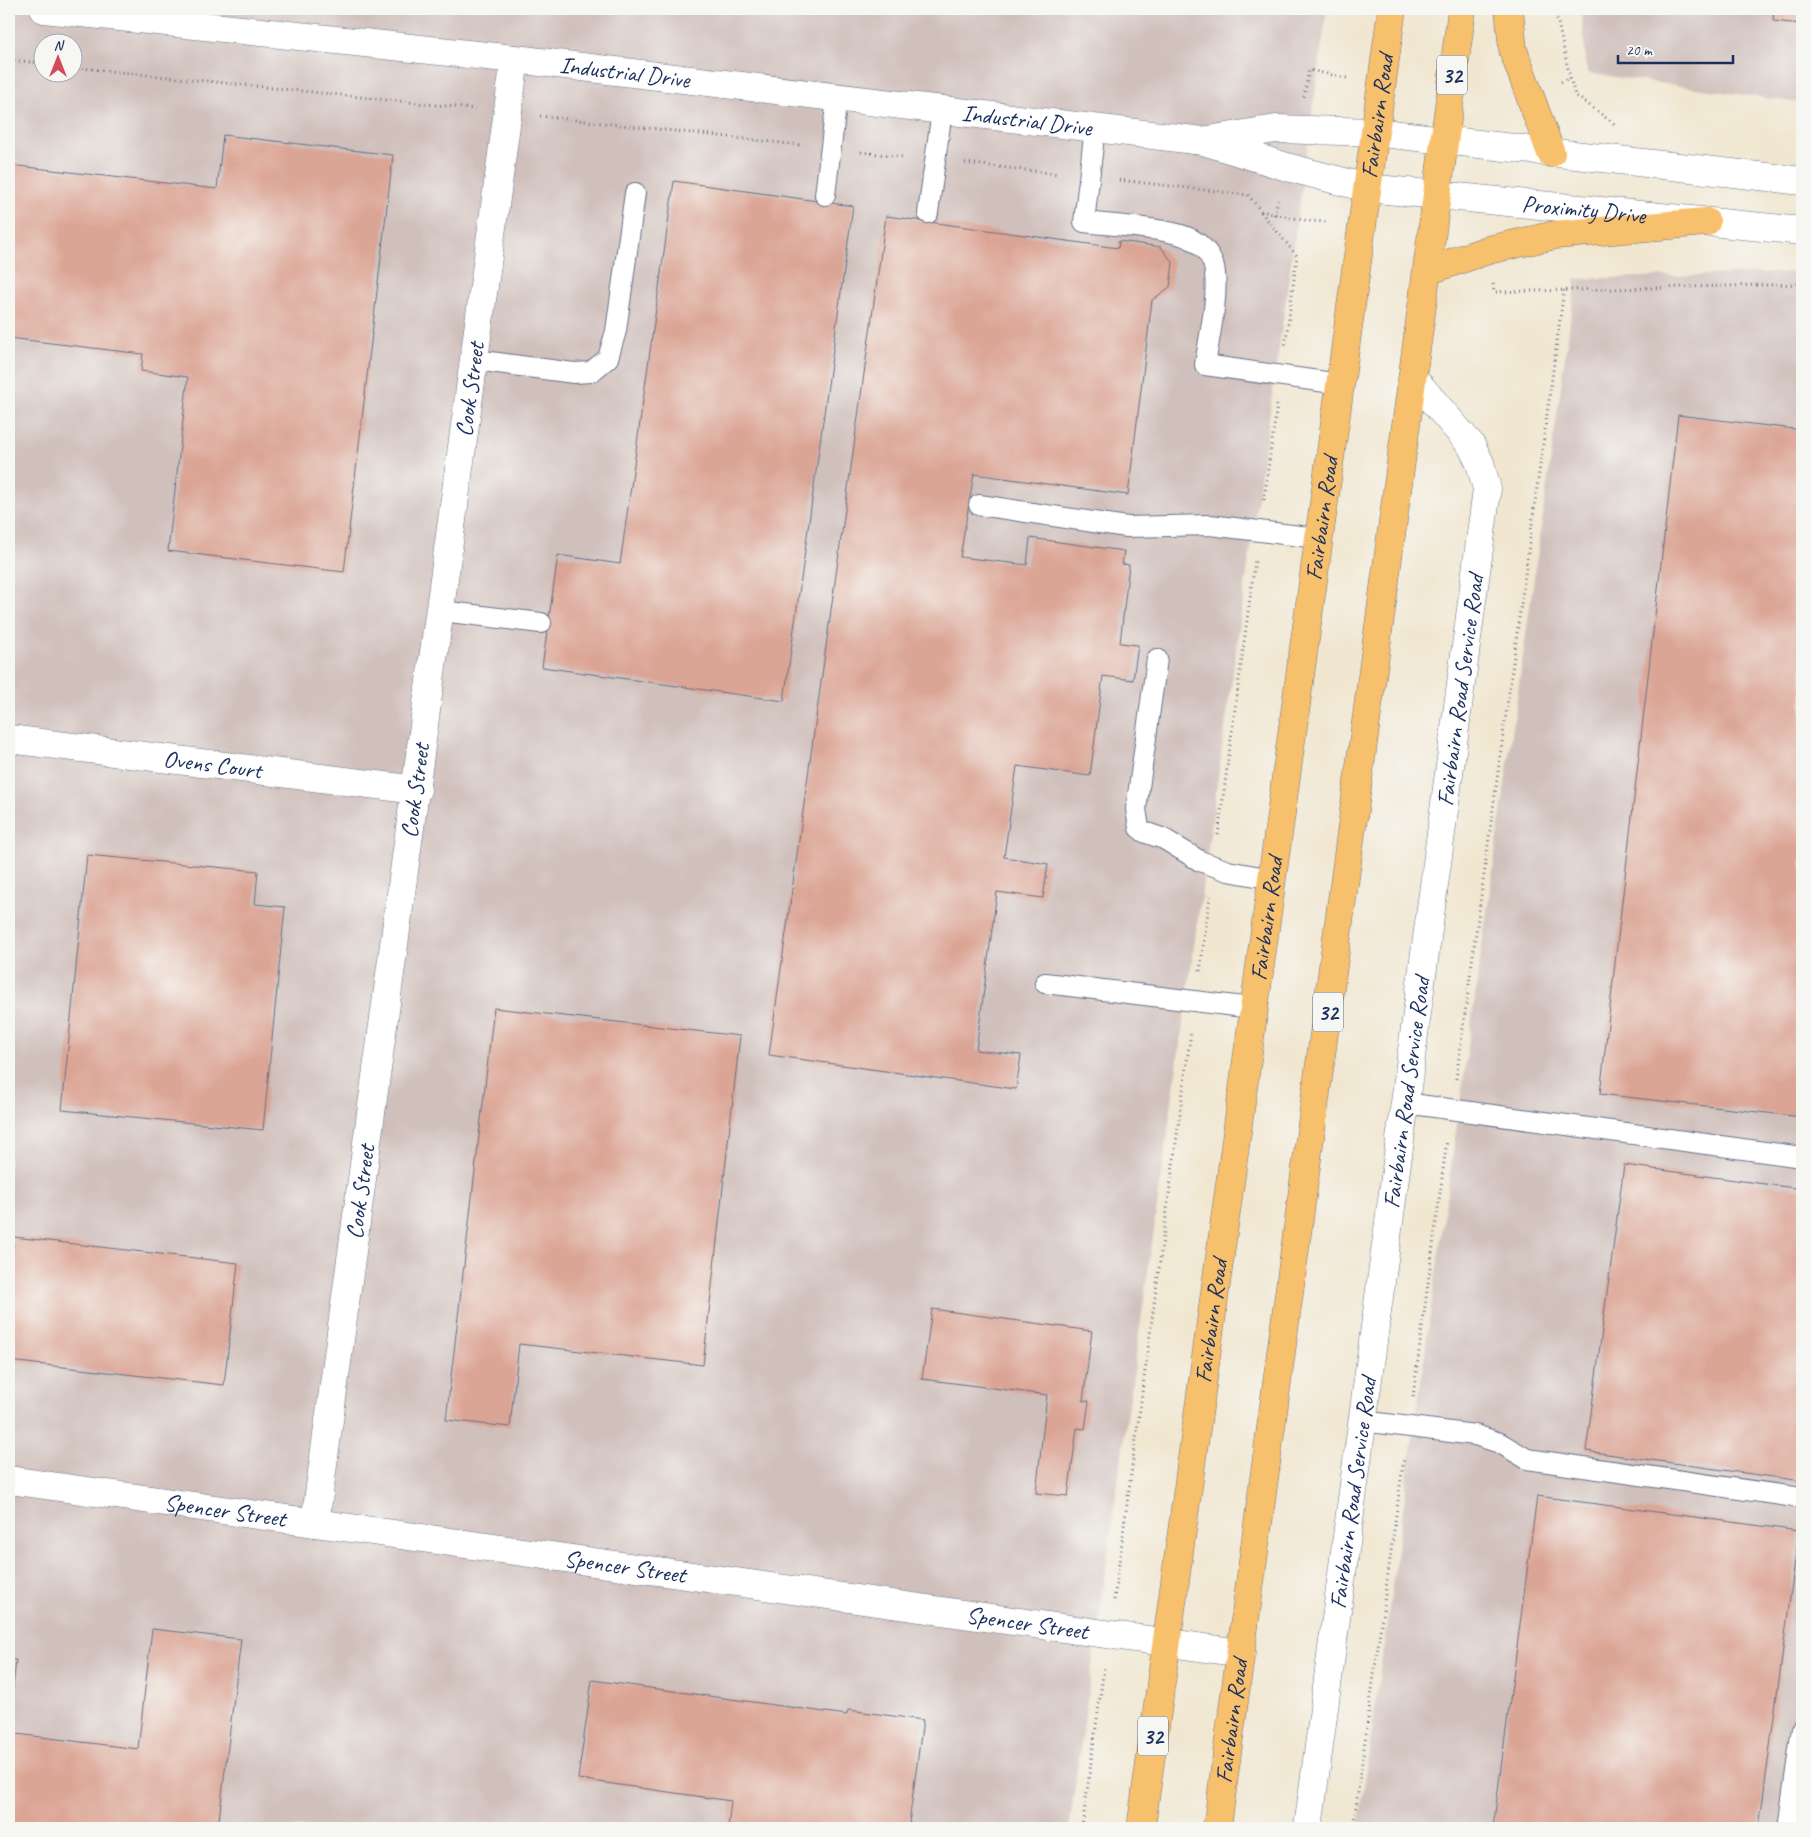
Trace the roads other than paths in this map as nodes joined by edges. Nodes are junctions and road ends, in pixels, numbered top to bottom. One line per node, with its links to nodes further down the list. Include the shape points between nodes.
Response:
1 (44, 9): 5 (street, Industrial Drive)
2 (1392, 9): 9 (main road, Fairbairn Road / 32)
3 (1462, 9): 11 (main road, Fairbairn Road / 32)
4 (1509, 9): 12 (main road, via 1512,50)
5 (515, 59): 6 (street, Industrial Drive); 22 (street, Cook Street)
6 (837, 98): 7 (street, Industrial Drive); 16 (lane)
7 (942, 110): 8 (street, Industrial Drive); 18 (lane)
8 (1095, 128): 10 (street, Industrial Drive); 24 (lane, via 1084,222 1176,234 1192,239 1212,260 1216,287 1205,365)
9 (1374, 132): 10 (street, Industrial Drive, via 1276,129); 11 (street); 14 (main road, Fairbairn Road / 32)
10 (1203, 141): 14 (street, Industrial Drive)
11 (1443, 141): 12 (street); 17 (main road, Fairbairn Road / 32)
12 (1551, 153): 13 (street)
13 (1802, 181)
14 (1366, 188): 17 (street, Proximity Drive); 24 (main road, Fairbairn Road / 32)
15 (636, 193): 22 (lane, via 616,332 608,358 591,372 574,373)
16 (825, 195)
17 (1436, 195): 19 (street, Proximity Drive); 21 (main road, Fairbairn Road / 32)
18 (928, 213)
19 (1706, 222): 20 (street, Proximity Drive); 21 (main road, via 1555,235 1488,250)
20 (1802, 231)
21 (1427, 271): 23 (main road, Fairbairn Road / 32)
22 (475, 360): 27 (street, Cook Street)
23 (1414, 379): 35 (street, Fairbairn Road Service Road, via 1472,444 1487,489); 42 (main road, Fairbairn Road / 32)
24 (1340, 384): 26 (main road, Fairbairn Road / 32)
25 (979, 505): 26 (lane, via 1127,527 1210,525)
26 (1317, 538): 32 (main road, Fairbairn Road / 32)
27 (441, 611): 28 (lane); 31 (street, Cook Street)
28 (541, 624)
29 (1157, 659): 32 (lane, via 1136,809 1139,828 1200,861 1228,871)
30 (9, 739): 31 (street, Ovens Court)
31 (417, 790): 40 (street, Cook Street)
32 (1272, 879): 34 (main road, Fairbairn Road / 32)
33 (1045, 983): 34 (lane)
34 (1252, 1008): 41 (main road, Fairbairn Road / 32)
35 (1405, 1103): 36 (lane); 37 (street, Fairbairn Road Service Road)
36 (1802, 1158)
37 (1362, 1421): 39 (lane, via 1475,1435 1500,1443 1527,1459); 46 (street, Fairbairn Road Service Road)
38 (9, 1480): 40 (street, Spencer Street)
39 (1802, 1498)
40 (315, 1523): 41 (street, Spencer Street)
41 (1166, 1643): 42 (street, Spencer Street); 44 (main road, Fairbairn Road / 32)
42 (1241, 1653): 45 (main road, Fairbairn Road / 32)
43 (1802, 1728): 47 (lane)
44 (1141, 1828)
45 (1217, 1828)
46 (1308, 1828)
47 (1788, 1828)

